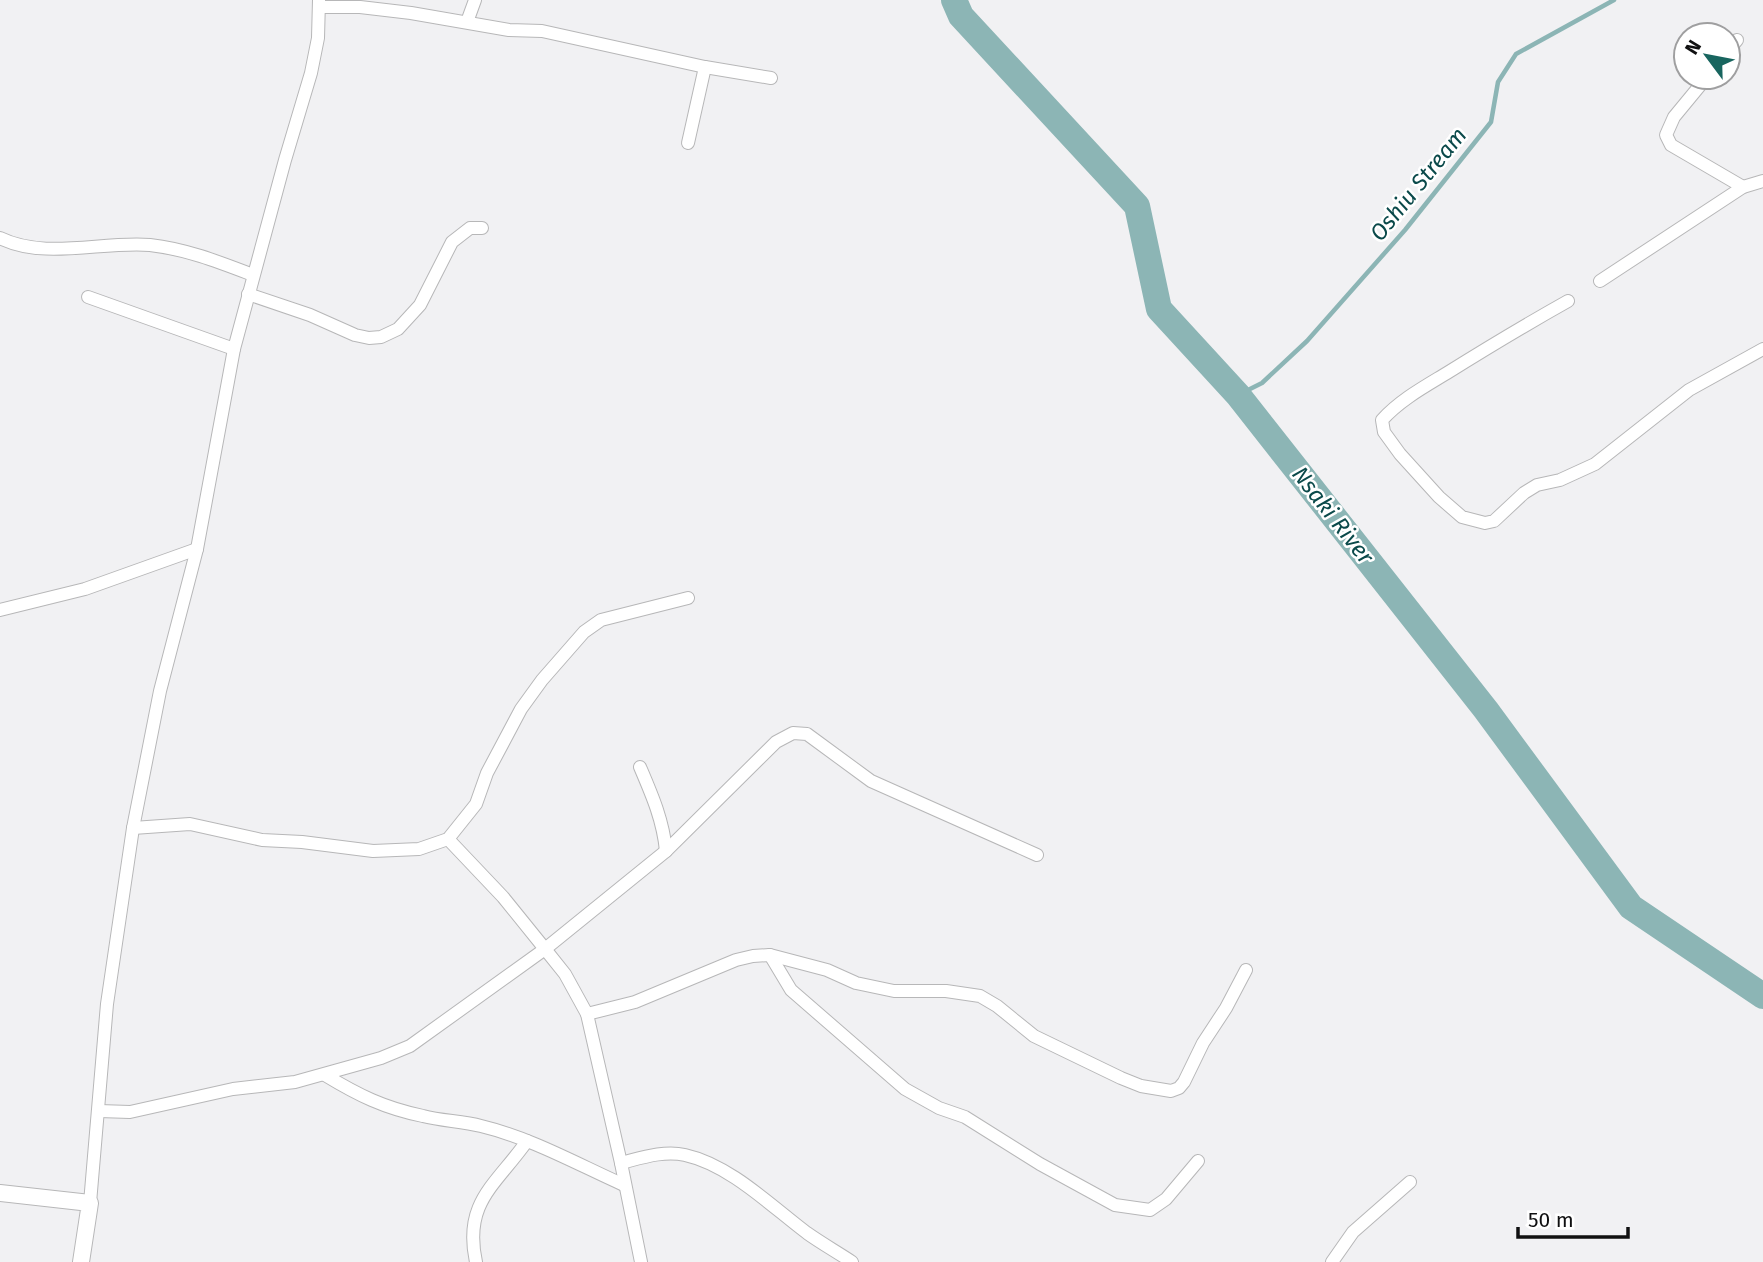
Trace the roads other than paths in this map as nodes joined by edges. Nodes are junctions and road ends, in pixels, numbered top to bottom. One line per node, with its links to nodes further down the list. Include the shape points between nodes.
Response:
1 (475, 0): 3 (street)
2 (320, 4): 3 (street); 12 (street, via 312,73)
3 (467, 22): 4 (street, via 542,31)
4 (705, 67): 5 (street); 7 (street)
5 (771, 78)
6 (1695, 91): 9 (street, via 1674,117 1667,135 1671,145)
7 (688, 143)
8 (1763, 181): 9 (street)
9 (1743, 187): 13 (street)
10 (482, 228): 14 (street, via 470,228 452,242 420,305 398,329 381,337 355,335)
11 (0, 238): 12 (street, via 38,248 147,245 182,250)
12 (253, 275): 14 (street)
13 (1600, 281)
14 (248, 294): 17 (street)
15 (88, 297): 17 (street)
16 (1568, 301): 18 (street, via 1424,387 1382,420 1384,432 1399,454 1462,517 1494,521 1524,493 1595,464 1689,390)
17 (234, 349): 19 (street)
18 (1763, 349)
19 (197, 549): 21 (street, via 85,589); 23 (street, via 160,691)
20 (688, 598): 24 (street, via 601,620 584,632 521,709 476,804)
21 (0, 610)
22 (640, 767): 25 (street, via 657,806)
23 (133, 828): 24 (street, via 190,824 262,840 373,851 419,849); 32 (street, via 107,1004)
24 (448, 839): 27 (street)
25 (666, 851): 26 (street, via 776,742 793,733 807,734 871,781); 27 (street)
26 (1037, 855)
27 (545, 949): 30 (street); 31 (street, via 410,1046)
28 (770, 955): 29 (street, via 894,992 980,996 1034,1036 1140,1086 1171,1091 1184,1082); 30 (street, via 736,960 635,1002); 34 (street, via 791,990 905,1088 965,1117 1115,1205 1150,1210 1166,1199)
29 (1246, 970)
30 (587, 1014): 35 (street)
31 (325, 1075): 32 (street, via 233,1088 130,1112); 33 (street, via 387,1107)
32 (99, 1111): 39 (street)
33 (527, 1141): 37 (street); 41 (street, via 479,1203 474,1219)
34 (1198, 1161)
35 (621, 1163): 37 (street); 43 (street, via 655,1155 684,1155 707,1163 759,1194)
36 (1410, 1182): 44 (street, via 1353,1232)
37 (624, 1185): 42 (street)
38 (0, 1193): 39 (street)
39 (90, 1203): 40 (street)
40 (81, 1262)
41 (476, 1262)
42 (641, 1262)
43 (852, 1262)
44 (1332, 1262)

